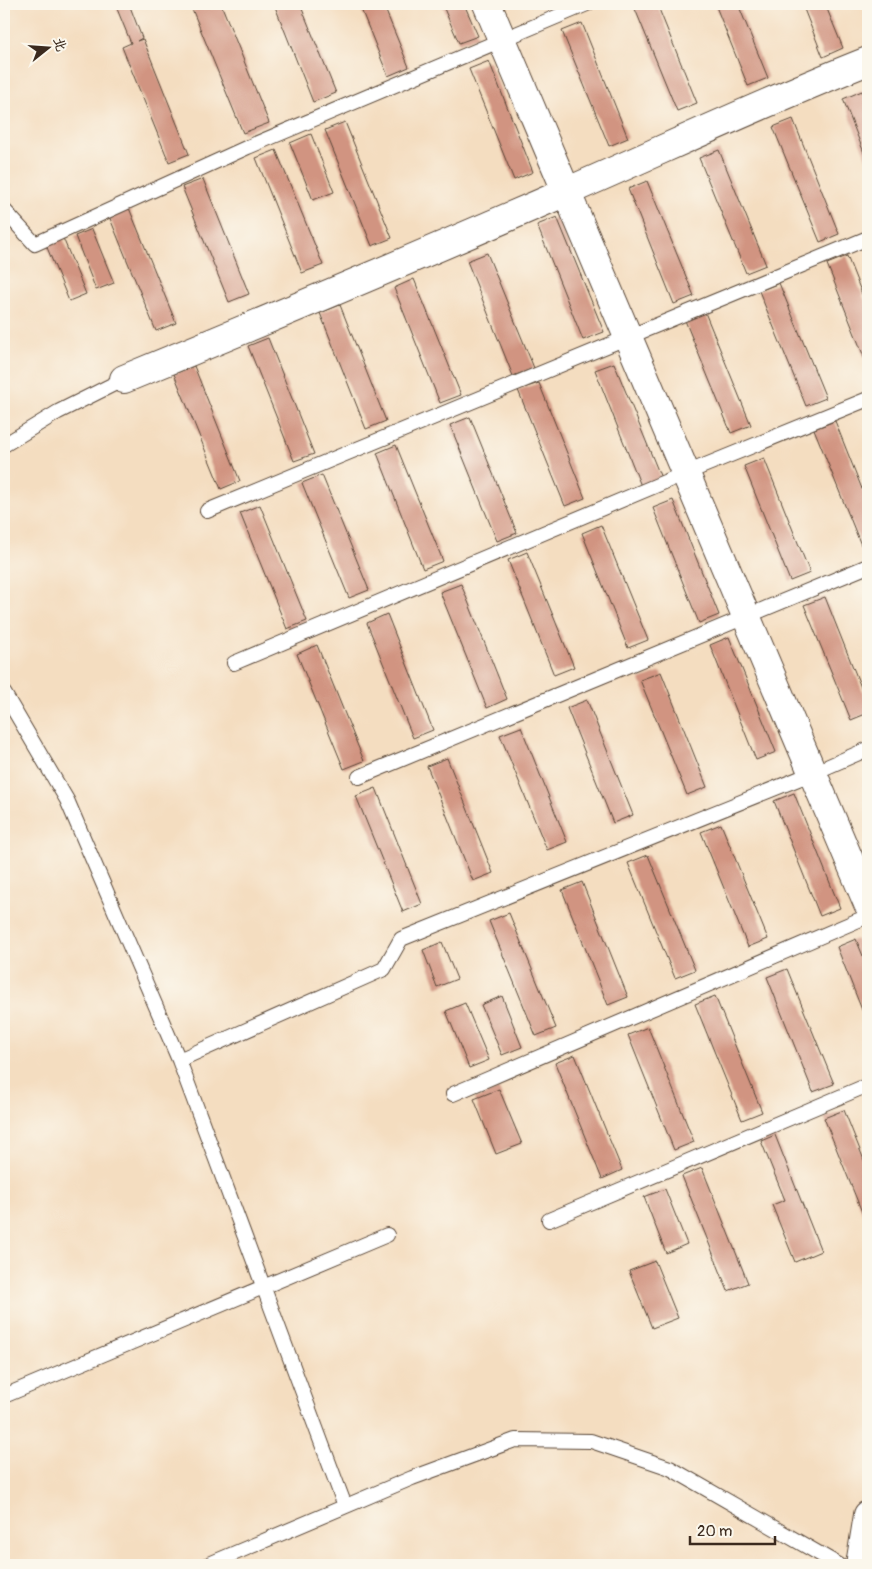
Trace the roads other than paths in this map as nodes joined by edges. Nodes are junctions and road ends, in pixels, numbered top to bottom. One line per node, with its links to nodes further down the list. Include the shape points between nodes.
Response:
1 (487, 4): 3 (street)
2 (586, 4): 3 (lane)
3 (502, 38): 5 (street); 6 (lane, via 248,147 35,244)
4 (868, 61): 5 (street, via 813,82)
5 (567, 192): 8 (street); 9 (street)
6 (4, 210)
7 (868, 238): 8 (lane)
8 (629, 338): 12 (street); 13 (lane)
9 (124, 379): 11 (lane, via 58,412)
10 (868, 399): 12 (lane)
11 (4, 445)
12 (686, 473): 15 (street); 16 (lane)
13 (207, 511)
14 (868, 566): 15 (lane)
15 (747, 618): 19 (street); 20 (lane)
16 (234, 664)
17 (4, 694): 23 (lane, via 67,800)
18 (868, 749): 19 (lane)
19 (813, 774): 21 (street); 23 (lane, via 401,939 384,970)
20 (359, 777)
21 (868, 904)
22 (868, 916): 25 (lane)
23 (179, 1060): 28 (lane)
24 (868, 1085): 26 (lane)
25 (453, 1094)
26 (549, 1220)
27 (387, 1236): 28 (lane)
28 (264, 1287): 29 (lane); 30 (lane)
29 (4, 1396)
30 (345, 1506): 32 (lane); 33 (lane, via 515,1440 591,1441 670,1468)
31 (868, 1515): 34 (street)
32 (207, 1565)
33 (839, 1565)
34 (860, 1565)

